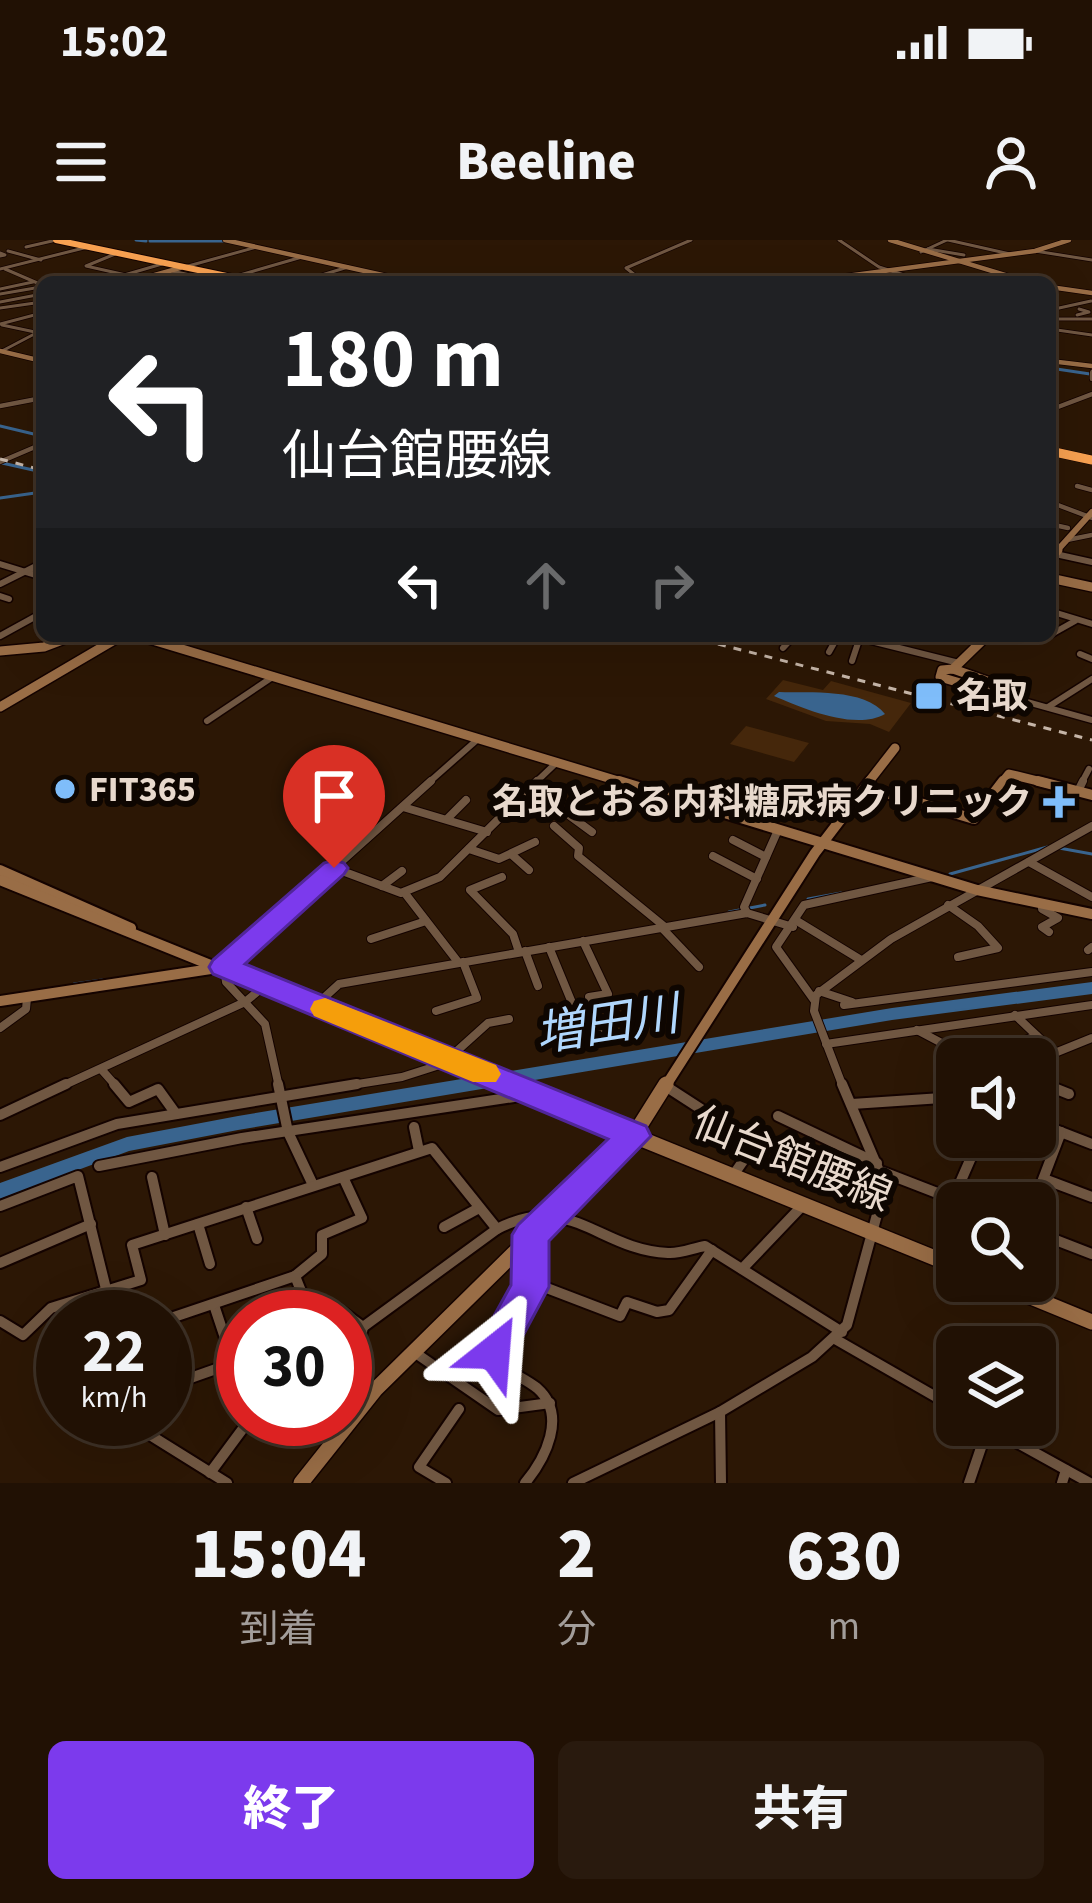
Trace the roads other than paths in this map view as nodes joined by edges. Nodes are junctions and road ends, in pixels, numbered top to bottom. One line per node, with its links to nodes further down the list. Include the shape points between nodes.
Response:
1 (52, 240): 9 (highway); 12 (street)
2 (105, 240): 9 (street)
3 (225, 240): 10 (street)
4 (691, 240): 36 (street, via 626,268)
5 (839, 240): 25 (street)
6 (890, 240): 11 (street)
7 (948, 240): 11 (street); 15 (street)
8 (1069, 240): 13 (street)
9 (87, 248): 14 (highway); 18 (street); 23 (highway)
10 (256, 248): 17 (street); 23 (street)
11 (924, 250): 16 (street); 20 (street)
12 (19, 251): 18 (street); 21 (street); 21 (street)
13 (1035, 251): 15 (street); 19 (street)
14 (115, 254): 22 (highway); 26 (street, via 86,266)
15 (1010, 254): 20 (street)
16 (964, 255)
17 (300, 258): 24 (street); 33 (street)
18 (43, 260): 21 (street)
19 (1092, 260)
20 (948, 261): 25 (street); 40 (street)
21 (2, 262): 41 (street)
22 (161, 264): 23 (highway); 26 (street)
23 (178, 268): 29 (street); 30 (street); 31 (highway); 32 (highway)
24 (347, 268): 34 (street); 35 (street)
25 (886, 270): 27 (street); 37 (street)
26 (126, 274): 28 (street)
27 (899, 274): 38 (street); 39 (street)
28 (120, 276)
29 (154, 276)
30 (199, 276)
31 (219, 276)
32 (219, 276)
33 (250, 276)
34 (320, 276)
35 (382, 276)
36 (636, 276)
37 (839, 276)
38 (890, 276)
39 (906, 276)
40 (1004, 276)
41 (35, 282): 44 (street)
42 (1056, 288): 45 (street)
43 (36, 289): 44 (street)
44 (0, 295): 47 (street)
45 (1092, 298): 48 (street)
46 (36, 304): 47 (street)
47 (18, 306): 49 (street)
48 (1056, 308)
49 (29, 309)
50 (1079, 309): 53 (street, via 1089,312)
51 (36, 315): 55 (street)
52 (1056, 319): 53 (street)
53 (1065, 319): 54 (street)
54 (1092, 319)
55 (0, 324): 57 (street)
56 (1056, 330): 59 (street)
57 (36, 331)
58 (36, 334): 60 (street)
59 (1092, 335)
60 (1, 351): 62 (street)
61 (1082, 356): 64 (street)
62 (36, 358)
63 (1056, 362): 64 (street)
64 (1075, 364): 65 (street)
65 (1092, 373)
66 (1092, 397): 69 (street)
67 (36, 399): 68 (street)
68 (0, 406)
69 (1056, 408)
70 (36, 447): 73 (street)
71 (1056, 453): 72 (highway)
72 (1092, 461)
73 (0, 462)
74 (1077, 486): 75 (street)
75 (1092, 490)
76 (1056, 504): 77 (street)
77 (1089, 513): 79 (street); 81 (street)
78 (1056, 525): 79 (street)
79 (1068, 528): 82 (street)
80 (1092, 535): 81 (street)
81 (1067, 540): 83 (street)
82 (1056, 547)
83 (1056, 550)
84 (1056, 556): 85 (street)
85 (1092, 562)
86 (0, 564): 88 (street)
87 (36, 566): 88 (street)
88 (25, 572): 89 (street); 91 (street)
89 (36, 575)
90 (1056, 579): 92 (street)
91 (0, 584)
92 (1092, 587)
93 (0, 596): 94 (street)
94 (9, 599)
95 (1056, 613): 97 (street)
96 (36, 616): 100 (street)
97 (1076, 620): 98 (street); 99 (street)
98 (1092, 624)
99 (1056, 631)
100 (0, 636)
101 (57, 642): 110 (street)
102 (111, 642): 119 (street)
103 (160, 642): 116 (street)
104 (788, 642): 109 (street)
105 (835, 642): 111 (street)
106 (856, 642): 114 (street)
107 (874, 642): 115 (street)
108 (980, 642): 115 (street)
109 (783, 648)
110 (0, 651)
111 (829, 652)
112 (1079, 654): 113 (street)
113 (1092, 658)
114 (852, 661)
115 (956, 666): 118 (street, via 989,679)
116 (274, 676): 122 (street); 123 (street)
117 (1092, 679): 120 (street)
118 (977, 688): 120 (street)
119 (0, 707)
120 (1046, 708): 121 (street)
121 (1092, 720)
122 (207, 721)
123 (478, 739): 125 (street); 132 (street)
124 (895, 748): 127 (street)
125 (556, 762): 130 (street); 136 (street)
126 (1089, 769): 128 (street)
127 (866, 787): 128 (street, via 974,819 1009,774); 141 (street)
128 (1078, 791): 129 (street)
129 (1092, 795)
130 (522, 797): 137 (street); 138 (street, via 562,810)
131 (466, 800): 133 (street)
132 (403, 807): 133 (street); 147 (street)
133 (447, 819): 137 (street)
134 (554, 826): 166 (street)
135 (1092, 826): 146 (street)
136 (778, 829): 141 (street); 145 (street)
137 (487, 832): 142 (street)
138 (592, 832)
139 (733, 841): 145 (street)
140 (535, 842): 143 (street)
141 (823, 842): 151 (street); 163 (street)
142 (469, 849): 143 (street, via 499,859); 157 (street, via 440,877)
143 (511, 854): 149 (street)
144 (713, 856): 153 (street)
145 (766, 857): 153 (street)
146 (1028, 861): 156 (street); 158 (street)
147 (334, 868): 155 (street); 176 (street)
148 (0, 870): 168 (street, 仙台館腰線)
149 (529, 870)
150 (402, 871): 155 (street)
151 (933, 876): 156 (street); 165 (street, via 808,903)
152 (502, 877): 172 (street, via 470,890)
153 (757, 878): 161 (street)
154 (0, 880): 168 (street, 仙台館腰線)
155 (382, 886): 157 (street)
156 (977, 890): 159 (street); 160 (street)
157 (404, 892): 164 (street)
158 (1092, 897)
159 (1042, 904): 162 (street); 167 (street, via 1058,918)
160 (948, 905): 173 (street, via 998,948); 174 (street)
161 (746, 910): 163 (street); 166 (street)
162 (1092, 914)
163 (773, 920): 165 (street); 200 (street)
164 (426, 921): 169 (street); 175 (street)
165 (795, 924): 174 (street); 181 (street, via 776,947)
166 (664, 927): 170 (street); 177 (street)
167 (1042, 928)
168 (134, 930): 176 (street, 仙台館腰線)
169 (370, 939)
170 (583, 941): 171 (street); 195 (street, via 608,994 589,998)
171 (549, 947): 172 (street); 192 (street)
172 (522, 951): 175 (street); 180 (street)
173 (958, 957)
174 (861, 960): 181 (street)
175 (459, 961): 185 (street, via 339,984); 187 (street, via 477,998)
176 (224, 967): 179 (street, 仙台館腰線); 182 (street); 184 (street, via 223,977)
177 (699, 967)
178 (1092, 972): 181 (street, via 850,1004)
179 (267, 984): 184 (street); 185 (street, 仙台館腰線)
180 (538, 986)
181 (816, 995): 196 (street)
182 (27, 996): 183 (street); 190 (street, via 26,1009)
183 (0, 1001)
184 (245, 1002): 199 (street); 205 (street, via 265,1024)
185 (316, 1005): 198 (street, 仙台館腰線)
186 (1092, 1005): 188 (street)
187 (436, 1011)
188 (1014, 1013): 191 (street); 193 (street)
189 (509, 1019): 198 (street, via 488,1023)
190 (0, 1028)
191 (916, 1030): 193 (street, via 970,1058); 196 (street)
192 (584, 1032)
193 (1037, 1036)
194 (1092, 1038): 197 (street)
195 (604, 1041)
196 (825, 1043): 206 (street)
197 (1056, 1050)
198 (451, 1060): 202 (street, 仙台館腰線); 205 (street)
199 (101, 1069): 207 (street, via 129,1102 158,1089); 208 (street)
200 (665, 1086): 214 (street); 220 (street, via 754,1144)
201 (1056, 1089): 203 (street)
202 (531, 1093): 212 (street); 214 (street, 仙台館腰線)
203 (1070, 1094)
204 (936, 1098): 206 (street)
205 (279, 1099): 207 (street); 212 (street)
206 (852, 1104): 219 (street)
207 (176, 1114): 217 (street, via 84,1133)
208 (0, 1115)
209 (778, 1116): 219 (street)
210 (414, 1127): 216 (street)
211 (1056, 1130): 213 (street)
212 (288, 1132): 218 (street); 225 (street)
213 (1061, 1132): 215 (street); 223 (street)
214 (634, 1136): 220 (street, 仙台館腰線); 232 (street)
215 (1091, 1141)
216 (419, 1151): 222 (street); 231 (street, via 432,1148)
217 (0, 1166)
218 (99, 1166)
219 (880, 1168): 226 (street); 237 (street, via 883,1197)
220 (733, 1175): 228 (street, 仙台館腰線)
221 (152, 1177): 238 (street)
222 (343, 1178): 225 (street); 248 (street, via 362,1218 322,1235 322,1254)
223 (1044, 1179): 224 (street); 227 (street)
224 (1043, 1182)
225 (313, 1185): 230 (street)
226 (936, 1192)
227 (1092, 1197)
228 (804, 1204): 237 (street, 仙台館腰線); 247 (street)
229 (0, 1206): 233 (street, via 78,1176)
230 (246, 1207): 234 (street); 240 (street)
231 (479, 1208): 235 (street); 236 (street)
232 (556, 1211): 236 (street, via 526,1211); 239 (street); 242 (street, via 636,1246 673,1254)
233 (91, 1224): 245 (street); 250 (street)
234 (198, 1224): 238 (street); 246 (street)
235 (444, 1227)
236 (497, 1229): 258 (street)
237 (870, 1231): 244 (street, 仙台館腰線); 261 (street, via 859,1290)
238 (165, 1235): 251 (street, via 132,1245 141,1280)
239 (531, 1235): 249 (street); 262 (street)
240 (257, 1239)
241 (1056, 1240): 243 (street)
242 (712, 1250): 247 (street); 249 (street, via 669,1310 627,1302 620,1316)
243 (1092, 1254)
244 (936, 1258)
245 (0, 1263)
246 (210, 1264)
247 (742, 1269): 261 (street)
248 (295, 1276): 252 (street); 254 (street)
249 (531, 1282): 266 (street, via 494,1352 499,1365 541,1387)
250 (105, 1290)
251 (108, 1290)
252 (301, 1290)
253 (1045, 1302): 260 (street)
254 (214, 1305): 255 (street); 256 (street)
255 (216, 1311)
256 (192, 1312)
257 (0, 1321): 259 (street, via 23,1335)
258 (372, 1321)
259 (36, 1322)
260 (1092, 1322)
261 (838, 1336): 265 (street); 268 (street)
262 (413, 1352): 264 (street); 266 (street, via 498,1410)
263 (372, 1388): 264 (street)
264 (375, 1390): 276 (street)
265 (936, 1396)
266 (550, 1403): 278 (street, via 548,1456)
267 (459, 1409): 277 (street, via 418,1467)
268 (720, 1412): 279 (street); 280 (street)
269 (168, 1446): 273 (street)
270 (230, 1446): 273 (street)
271 (981, 1446): 281 (street)
272 (1018, 1446): 274 (street)
273 (210, 1473): 275 (street)
274 (1064, 1476): 282 (street)
275 (227, 1483)
276 (301, 1483)
277 (446, 1483)
278 (524, 1483)
279 (573, 1483)
280 (721, 1483)
281 (969, 1483)
282 (1090, 1483)

